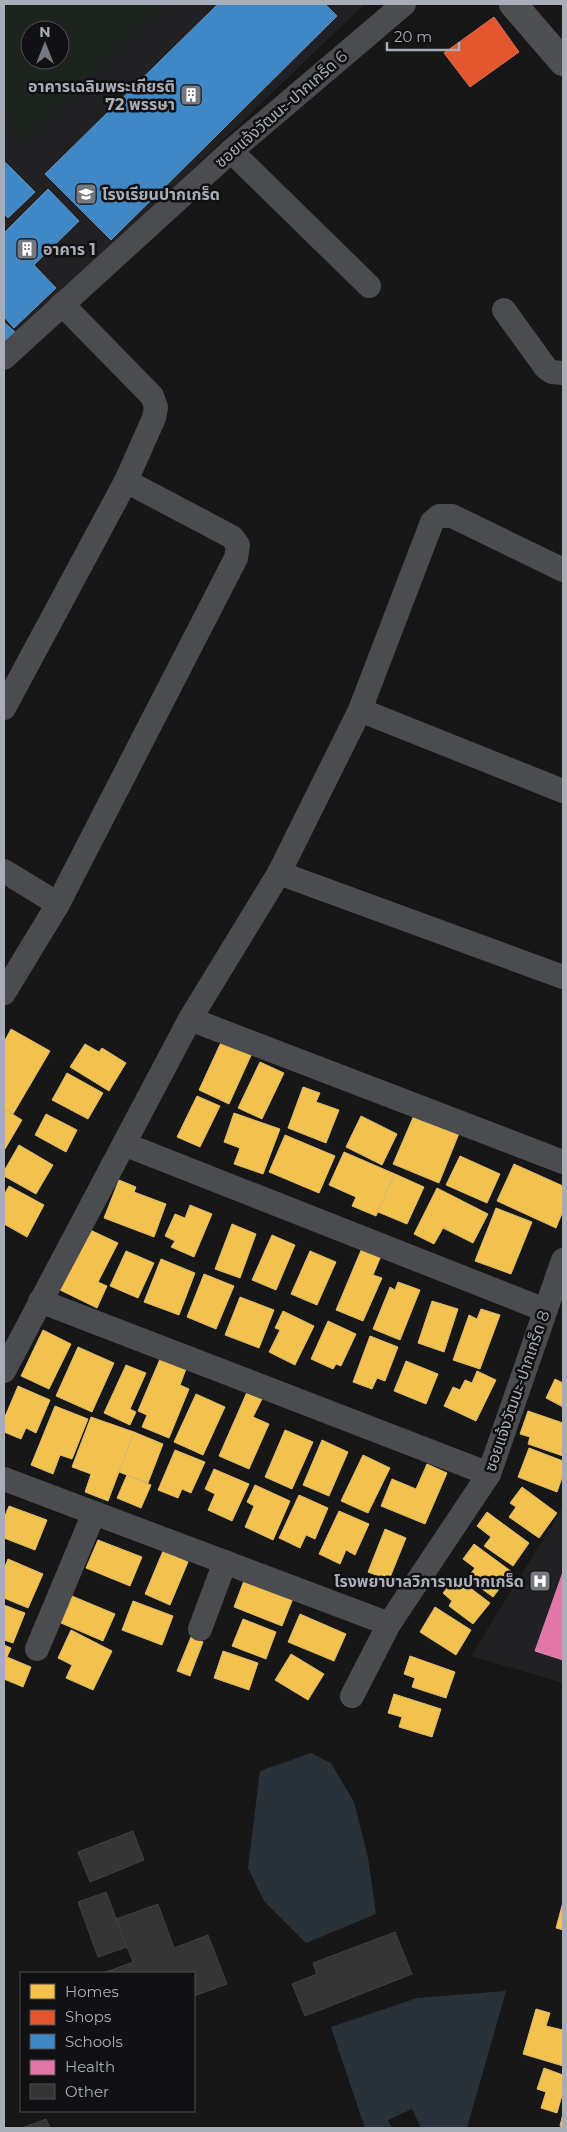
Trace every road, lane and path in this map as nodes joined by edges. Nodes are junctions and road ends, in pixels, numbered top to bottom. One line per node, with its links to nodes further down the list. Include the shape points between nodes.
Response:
1 (404, 4): 6 (street, ซอยแจ้งวัฒนะ-ปากเกร็ด 6)
2 (513, 4): 5 (main road)
3 (537, 4): 4 (main road)
4 (563, 33)
5 (563, 62)
6 (231, 152): 7 (street); 8 (street, ซอยแจ้งวัฒนะ-ปากเกร็ด 6)
7 (368, 286)
8 (62, 304): 10 (street, ซอยแจ้งวัฒนะ-ปากเกร็ด 6); 12 (street, via 152,396 156,407)
9 (504, 310): 11 (street, via 546,368 552,372)
10 (4, 358)
11 (563, 372)
12 (126, 481): 14 (street); 19 (street, via 232,537 238,545 236,558)
13 (563, 570): 15 (street, via 452,516 439,516 432,522)
14 (4, 708)
15 (360, 710): 16 (street); 18 (street)
16 (563, 791)
17 (4, 871): 19 (street)
18 (279, 873): 20 (street); 22 (street)
19 (58, 904): 21 (street)
20 (563, 977)
21 (4, 993)
22 (190, 1019): 23 (street); 24 (street)
23 (124, 1144): 26 (street); 27 (street)
24 (563, 1162)
25 (563, 1260): 27 (street, ซอยแจ้งวัฒนะ-ปากเกร็ด 8)
26 (40, 1301): 28 (street); 29 (street)
27 (545, 1310): 29 (street, ซอยแจ้งวัฒนะ-ปากเกร็ด 8)
28 (4, 1371)
29 (489, 1474): 33 (street, ซอยแจ้งวัฒนะ-ปากเกร็ด 8)
30 (4, 1479): 31 (street)
31 (94, 1513): 32 (street); 35 (street)
32 (225, 1562): 33 (street); 34 (street)
33 (389, 1624): 36 (street, ซอยแจ้งวัฒนะ-ปากเกร็ด 8)
34 (200, 1629)
35 (36, 1649)
36 (352, 1696)

